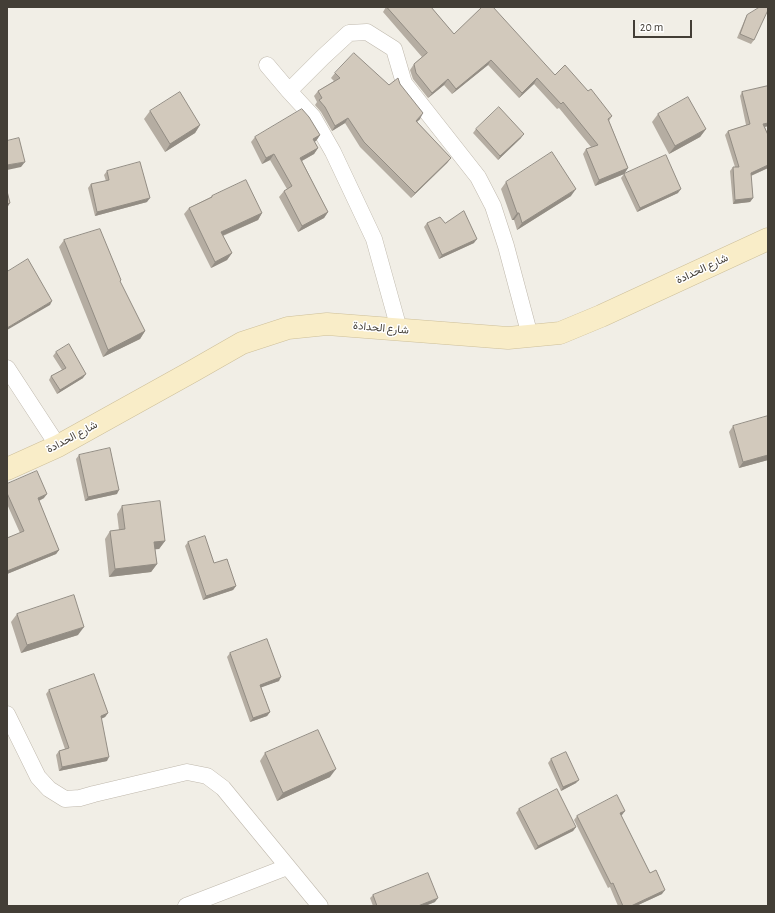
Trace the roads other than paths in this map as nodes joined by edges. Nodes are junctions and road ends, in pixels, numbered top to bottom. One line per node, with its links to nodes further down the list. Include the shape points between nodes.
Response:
1 (267, 65): 2 (street)
2 (289, 91): 4 (street, via 313,117 333,152 374,239); 5 (street, via 350,32 367,32 394,49 404,83 478,177 493,206)
3 (768, 239): 5 (street, شارع الحدادة, via 560,333)
4 (399, 329): 5 (street, شارع الحدادة, via 508,338); 7 (street, شارع الحدادة, via 327,324 288,328 242,343)
5 (530, 336)
6 (7, 368): 7 (street)
7 (58, 446): 8 (street, شارع الحدادة)
8 (7, 469)
9 (7, 714): 10 (street, via 38,777 48,790 65,799 80,798 187,772 207,776 223,788)
10 (288, 867): 11 (street); 12 (street)
11 (186, 906)
12 (320, 906)

